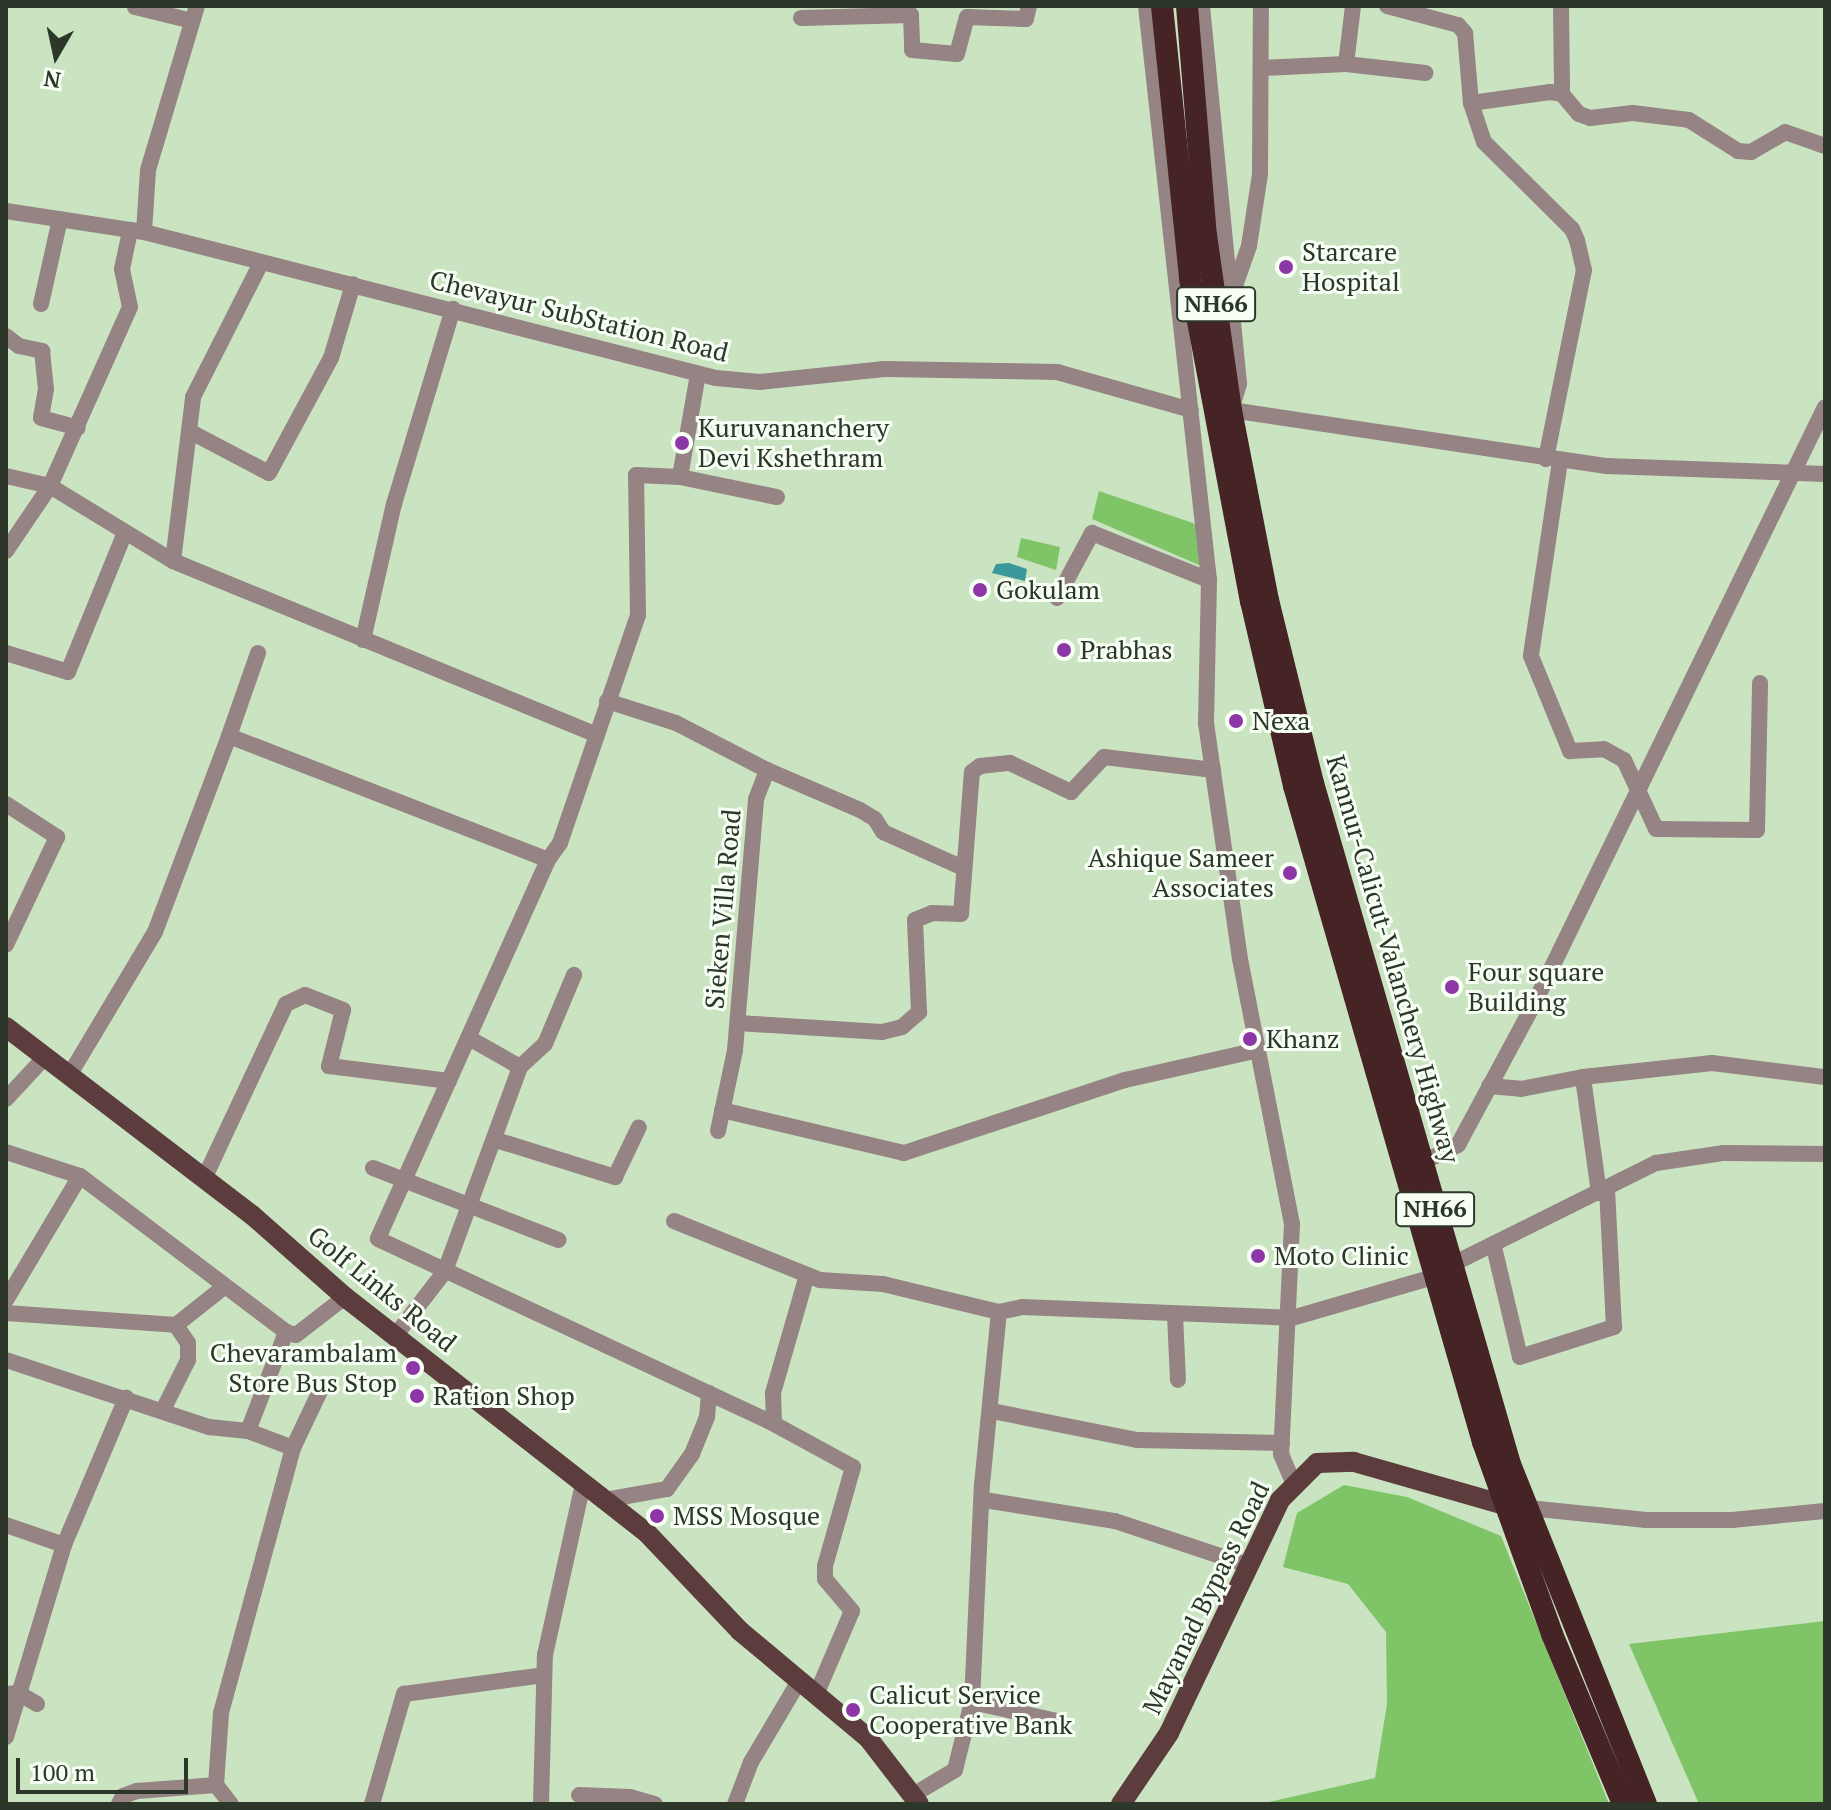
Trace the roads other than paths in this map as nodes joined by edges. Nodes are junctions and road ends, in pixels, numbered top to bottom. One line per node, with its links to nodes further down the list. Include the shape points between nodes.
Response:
1 (1029, 6): 12 (street, via 1026,19 967,17 957,54 912,50 911,15)
2 (1146, 6): 15 (street)
3 (1162, 6): 15 (highway, Kannur-Calicut-Valanchery Highway / NH66)
4 (1187, 6): 14 (highway, Kannur-Calicut-Valanchery Highway / NH66)
5 (1202, 6): 14 (street)
6 (1261, 6): 16 (street)
7 (1353, 6): 13 (street)
8 (1387, 6): 19 (street, via 1458,25 1465,33)
9 (1561, 6): 18 (street)
10 (135, 7): 11 (street)
11 (194, 14): 23 (street, via 148,170)
12 (801, 18)
13 (1346, 64): 16 (street); 17 (street)
14 (1200, 65): 15 (highway); 26 (street); 33 (highway, Kannur-Calicut-Valanchery Highway / NH66, via 1206,235)
15 (1160, 68): 32 (street); 92 (highway, Kannur-Calicut-Valanchery Highway / NH66, via 1190,279 1251,601 1294,786)
16 (1262, 68): 26 (street, via 1256,210 1241,275)
17 (1425, 73)
18 (1562, 94): 19 (street); 20 (street, via 1579,114 1590,118 1633,113 1689,120 1738,151 1751,152 1785,132)
19 (1471, 103): 36 (street, via 1484,142 1572,229 1581,253 1581,291)
20 (1825, 146)
21 (6, 211): 22 (street, Chevayur SubStation Road)
22 (60, 219): 23 (street, Chevayur SubStation Road); 27 (street)
23 (137, 231): 24 (street, Chevayur SubStation Road); 34 (street, via 122,269 130,307)
24 (261, 263): 25 (street, Chevayur SubStation Road); 35 (street, via 193,397)
25 (353, 284): 28 (street, Chevayur SubStation Road); 35 (street, via 331,358 269,473)
26 (1229, 300): 33 (street, via 1239,384)
27 (41, 304)
28 (453, 309): 30 (street, Chevayur SubStation Road); 48 (street, via 394,504)
29 (6, 336): 34 (street, via 19,346 42,351 46,389 41,418)
30 (698, 374): 32 (street, Chevayur SubStation Road, via 760,382 884,369 1057,372); 40 (street)
31 (1825, 407): 37 (street)
32 (1191, 410): 46 (street)
33 (1231, 410): 36 (street); 81 (highway, Kannur-Calicut-Valanchery Highway / NH66, via 1268,600 1313,783)
34 (78, 428): 41 (street)
35 (189, 431): 45 (street)
36 (1553, 460): 37 (street); 57 (street, via 1531,656 1570,751 1604,749 1624,760)
37 (1794, 472): 38 (street); 57 (street)
38 (1825, 474)
39 (6, 476): 41 (street)
40 (680, 477): 42 (street); 52 (street, via 636,475 638,615)
41 (50, 486): 43 (street); 44 (street)
42 (777, 497)
43 (125, 532): 45 (street); 49 (street, via 68,672)
44 (6, 551)
45 (173, 561): 48 (street)
46 (1209, 580): 47 (street, via 1092,533); 56 (street, via 1206,723)
47 (1057, 598)
48 (363, 640): 53 (street)
49 (6, 653)
50 (258, 653): 54 (street)
51 (1760, 683): 57 (street, via 1757,830 1656,829)
52 (607, 701): 53 (street); 55 (street, via 676,723)
53 (597, 735): 59 (street, via 560,843)
54 (229, 736): 59 (street); 69 (street, via 155,932)
55 (767, 770): 60 (street, via 860,810 883,832); 63 (street, Sieken Villa Road, via 756,799)
56 (1213, 770): 60 (street, via 1104,757 1071,792 1010,763 980,766 972,772); 66 (street)
57 (1637, 795): 73 (street)
58 (6, 804): 61 (street, via 57,837)
59 (548, 860): 65 (street)
60 (963, 868): 63 (street, via 961,914 932,913 915,920 919,1012 902,1027 882,1032)
61 (6, 945)
62 (574, 975): 68 (street, via 545,1044)
63 (738, 1023): 75 (street, Sieken Villa Road)
64 (6, 1027): 67 (main road, Golf Links Road)
65 (469, 1038): 68 (street); 72 (street)
66 (1258, 1050): 75 (street, via 1125,1080 904,1153); 100 (street, via 1292,1224)
67 (46, 1056): 69 (main road, Golf Links Road); 74 (street)
68 (520, 1067): 78 (street)
69 (70, 1074): 84 (main road, Golf Links Road)
70 (1583, 1077): 71 (street, via 1712,1063); 73 (street, via 1521,1089); 86 (street)
71 (1825, 1077)
72 (449, 1081): 84 (street, via 329,1066 343,1010 305,995 286,1004); 85 (street)
73 (1489, 1086): 81 (street, via 1458,1145)
74 (7, 1096)
75 (722, 1110): 77 (street, Sieken Villa Road)
76 (639, 1127): 78 (street, via 615,1177)
77 (718, 1131)
78 (496, 1140): 87 (street)
79 (6, 1152): 83 (street)
80 (1825, 1154): 86 (street, via 1755,1151 1678,1159 1656,1163)
81 (1421, 1163): 92 (highway, Kannur-Calicut-Valanchery Highway / NH66)
82 (373, 1168): 85 (street)
83 (80, 1176): 94 (street); 96 (street)
84 (204, 1179): 95 (main road, Golf Links Road)
85 (405, 1179): 87 (street); 91 (street, via 378,1239)
86 (1603, 1191): 90 (street); 90 (street, via 1614,1327 1520,1357)
87 (471, 1206): 89 (street); 91 (street)
88 (674, 1221): 93 (street)
89 (559, 1240)
90 (1494, 1247): 92 (street)
91 (445, 1271): 103 (street); 107 (street)
92 (1442, 1271): 100 (street); 119 (highway, Kannur-Calicut-Valanchery Highway / NH66)
93 (807, 1275): 97 (street, via 883,1284); 111 (street, via 773,1393)
94 (224, 1287): 101 (street); 102 (street)
95 (345, 1297): 102 (street, via 296,1335); 103 (main road, Golf Links Road)
96 (6, 1300)
97 (999, 1312): 99 (street, via 1022,1307); 110 (street)
98 (6, 1313): 101 (street)
99 (1175, 1315): 100 (street); 105 (street)
100 (1292, 1318): 113 (street)
101 (176, 1325): 109 (street, via 188,1343 188,1360)
102 (286, 1332): 112 (street)
103 (395, 1336): 116 (main road, Golf Links Road)
104 (6, 1360): 108 (street)
105 (1178, 1380)
106 (321, 1389): 114 (street)
107 (709, 1393): 111 (street); 117 (street, via 707,1417 692,1454 667,1489)
108 (126, 1398): 109 (street); 122 (street)
109 (163, 1410): 112 (street, via 209,1427)
110 (992, 1411): 113 (street, via 1137,1440); 118 (street)
111 (774, 1424): 127 (street, via 853,1467 825,1566 825,1579 852,1611)
112 (248, 1431): 114 (street)
113 (1282, 1443): 115 (street)
114 (293, 1448): 132 (street, via 221,1713)
115 (1293, 1482): 119 (main road, Mayanad Bypass Road, via 1317,1463 1354,1462); 123 (main road, Mayanad Bypass Road)
116 (583, 1483): 117 (main road, Golf Links Road); 124 (street)
117 (605, 1500): 125 (main road, Golf Links Road, via 647,1533 740,1631)
118 (984, 1500): 123 (street, via 1115,1521); 128 (street)
119 (1516, 1507): 120 (street, via 1646,1520 1732,1520); 142 (highway, Kannur-Calicut-Valanchery Highway / NH66); 143 (highway, Kannur-Calicut-Valanchery Highway / NH66)
120 (1825, 1511)
121 (6, 1525): 122 (street)
122 (64, 1545): 126 (street)
123 (1247, 1565): 141 (main road, Mayanad Bypass Road, via 1169,1733)
124 (544, 1675): 137 (street, via 404,1694); 138 (street)
125 (799, 1681): 127 (main road, Golf Links Road); 140 (street, via 751,1762)
126 (12, 1693): 129 (street); 131 (street)
127 (816, 1695): 134 (main road, Golf Links Road, via 868,1738)
128 (972, 1702): 130 (street); 134 (street, via 955,1770)
129 (37, 1704)
130 (1056, 1721)
131 (6, 1737)
132 (216, 1785): 135 (street, via 137,1791 123,1796); 136 (street)
133 (579, 1795): 139 (street, via 630,1797)
134 (916, 1800)
135 (119, 1804)
136 (231, 1804)
137 (372, 1804)
138 (541, 1804)
139 (655, 1804)
140 (735, 1804)
141 (1121, 1804)
142 (1623, 1804)
143 (1646, 1804)

